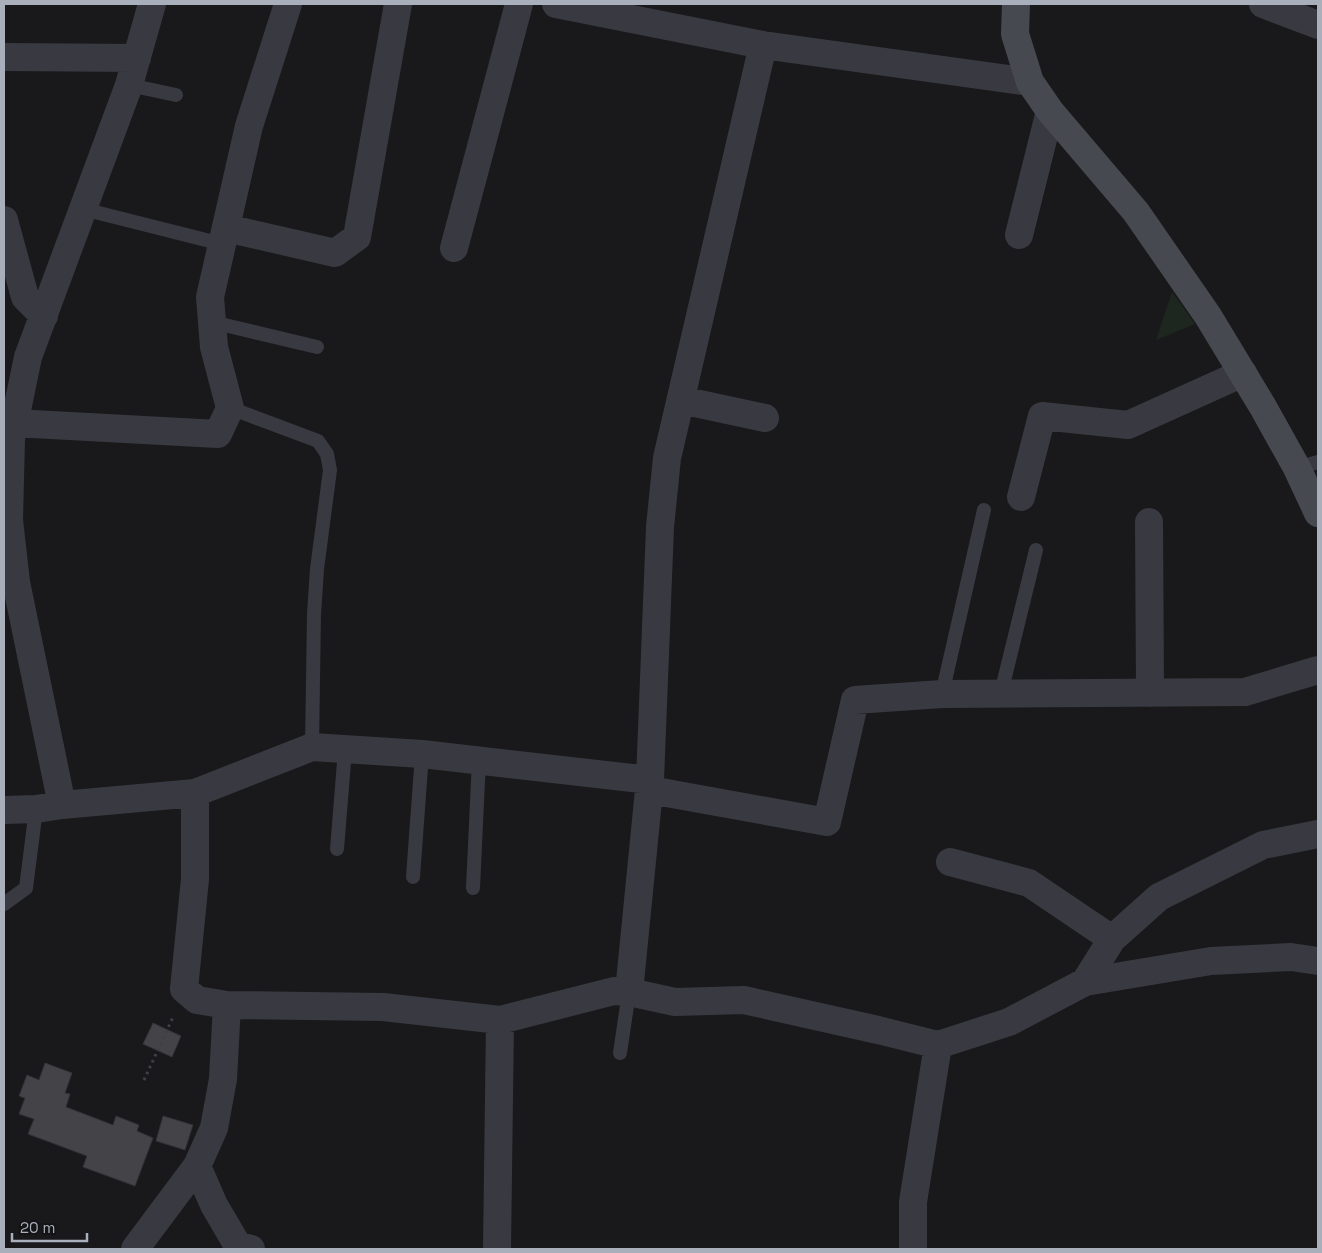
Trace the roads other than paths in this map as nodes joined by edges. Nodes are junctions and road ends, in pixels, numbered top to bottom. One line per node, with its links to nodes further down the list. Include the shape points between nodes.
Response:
1 (152, 4): 11 (street)
2 (288, 4): 19 (street, via 249,126)
3 (398, 4): 19 (street, via 357,238 335,253)
4 (519, 4): 20 (street)
5 (556, 4): 9 (street)
6 (1016, 4): 12 (street, via 1014,34)
7 (1263, 4): 8 (street)
8 (1318, 25)
9 (763, 44): 12 (street); 25 (street)
10 (4, 57): 11 (street)
11 (137, 58): 13 (street)
12 (1030, 82): 15 (street)
13 (129, 85): 14 (lane); 16 (street)
14 (176, 95)
15 (1050, 111): 18 (street); 24 (street, via 1136,212 1208,316)
16 (83, 209): 19 (lane); 21 (street)
17 (4, 220): 21 (street, via 25,297)
18 (1019, 235)
19 (224, 236): 22 (street, via 210,297)
20 (454, 248)
21 (44, 316): 28 (street, via 28,357)
22 (212, 322): 23 (lane); 26 (street, via 214,347)
23 (317, 347)
24 (1242, 373): 29 (street); 30 (street, via 1128,425 1042,416)
25 (681, 400): 27 (street); 43 (street, via 667,458 660,527)
26 (230, 408): 28 (street, via 218,434); 39 (lane, via 318,441 327,454 330,470 314,614)
27 (765, 418)
28 (10, 433): 45 (street, via 9,520 16,582)
29 (1308, 465): 32 (street)
30 (1021, 497)
31 (984, 510): 38 (lane)
32 (1318, 513)
33 (1150, 522): 37 (street)
34 (1036, 550): 36 (lane)
35 (1318, 670): 37 (street, via 1245,692)
36 (1001, 693): 37 (street); 38 (street)
37 (1150, 693)
38 (942, 694): 43 (street, via 855,700 827,822)
39 (312, 747): 40 (street); 44 (street)
40 (345, 750): 41 (street); 49 (lane)
41 (422, 754): 42 (street); 51 (lane)
42 (479, 759): 43 (street); 52 (lane)
43 (650, 785): 57 (street)
44 (195, 793): 45 (street); 58 (street, via 195,879 184,989 197,1000)
45 (62, 805): 46 (street)
46 (36, 809): 47 (street); 53 (lane, via 26,888)
47 (4, 810)
48 (1318, 834): 54 (street, via 1263,845 1160,897)
49 (337, 849)
50 (950, 862): 54 (street, via 1029,883)
51 (413, 877)
52 (473, 888)
53 (4, 904)
54 (1112, 939): 56 (street)
55 (1318, 961): 56 (street, via 1292,957 1212,960)
56 (1085, 982): 60 (street, via 1009,1022)
57 (629, 992): 59 (street, via 614,991); 60 (street, via 675,1002 744,1000); 61 (lane)
58 (227, 1005): 59 (street, via 383,1007); 62 (street, via 223,1079 214,1128)
59 (500, 1020): 65 (street)
60 (938, 1045): 66 (street, via 913,1202)
61 (620, 1054)
62 (197, 1166): 63 (street); 64 (street, via 214,1205 238,1246)
63 (135, 1249)
64 (251, 1249)
65 (497, 1249)
66 (913, 1249)

